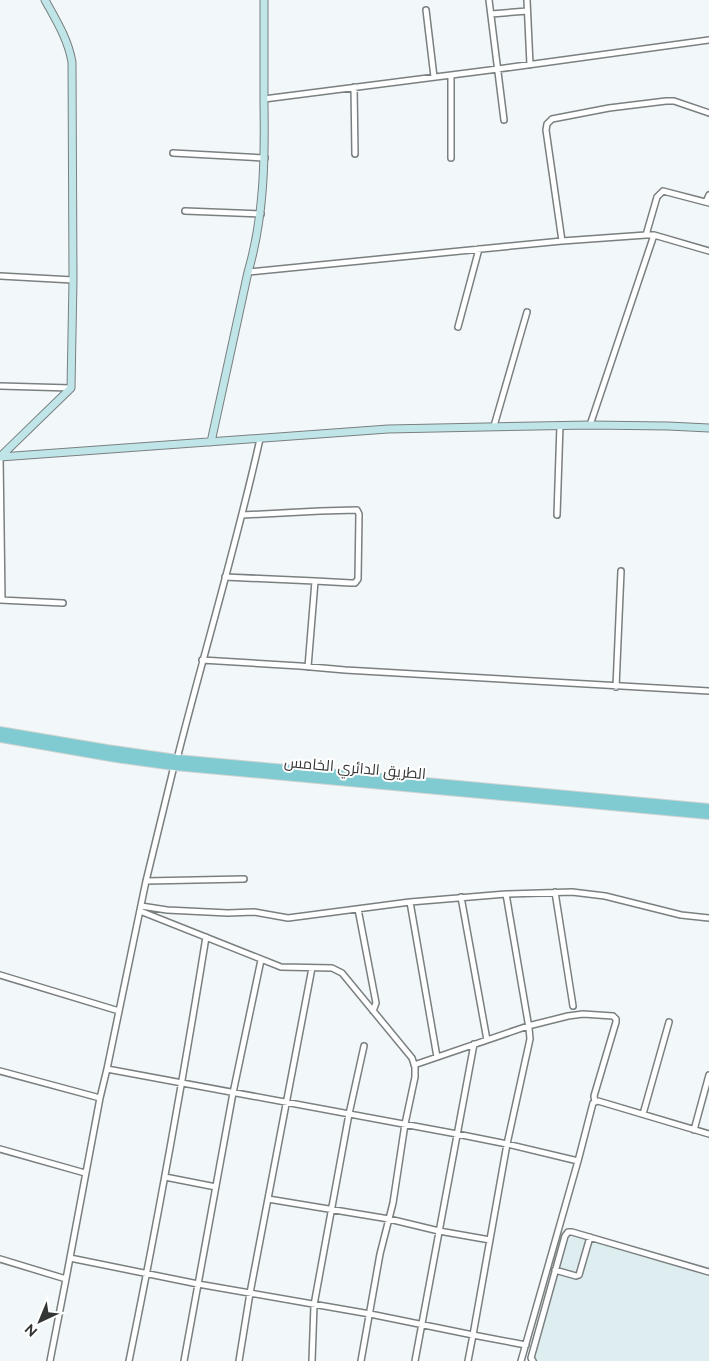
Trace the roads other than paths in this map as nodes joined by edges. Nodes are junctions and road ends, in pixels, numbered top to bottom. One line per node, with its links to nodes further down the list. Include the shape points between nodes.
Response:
1 (45, 0): 32 (main road, via 64,35 72,62)
2 (264, 0): 14 (main road)
3 (489, 0): 7 (street)
4 (527, 0): 6 (street)
5 (426, 10): 12 (street)
6 (527, 11): 7 (street); 9 (street)
7 (491, 14): 10 (street)
8 (709, 40): 9 (street)
9 (530, 64): 10 (street)
10 (498, 69): 11 (street); 16 (street)
11 (450, 75): 12 (street); 20 (street)
12 (434, 77): 13 (street)
13 (354, 87): 14 (street); 18 (street)
14 (264, 99): 19 (main road)
15 (709, 112): 27 (street, via 674,100 552,119 546,130)
16 (504, 120)
17 (173, 153): 19 (street)
18 (355, 154)
19 (265, 158): 24 (main road)
20 (451, 158)
21 (709, 194): 22 (street)
22 (708, 203): 25 (street, via 663,191 657,197)
23 (184, 211): 24 (street)
24 (261, 214): 30 (main road)
25 (646, 234): 26 (street); 27 (street)
26 (654, 235): 29 (street); 38 (street)
27 (562, 241): 28 (street)
28 (479, 250): 30 (street); 34 (street)
29 (709, 251)
30 (248, 272): 42 (main road)
31 (0, 276): 32 (street)
32 (73, 280): 36 (main road)
33 (527, 312): 39 (street)
34 (458, 327)
35 (0, 386): 36 (street)
36 (71, 388): 43 (main road)
37 (560, 425): 38 (main road); 39 (main road); 45 (street)
38 (590, 425): 40 (main road)
39 (494, 426): 41 (main road, via 388,429)
40 (709, 428)
41 (260, 439): 42 (main road); 44 (street)
42 (211, 442): 43 (main road)
43 (0, 457): 49 (street)
44 (242, 515): 47 (street); 48 (street, via 357,510 358,580 355,583)
45 (557, 516)
46 (621, 571): 53 (street)
47 (225, 576): 48 (street); 51 (street)
48 (315, 582): 52 (street)
49 (1, 600): 50 (street)
50 (63, 603)
51 (202, 660): 52 (street); 57 (street)
52 (308, 667): 53 (street)
53 (616, 686): 54 (street)
54 (709, 691)
55 (0, 731): 57 (main road, الطريق الدائري الخامس)
56 (0, 738): 57 (main road, الطريق الدائري الخامس, via 116,758)
57 (176, 763): 58 (main road, الطريق الدائري الخامس); 62 (street)
58 (636, 805): 59 (main road, الطريق الدائري الخامس); 60 (main road, الطريق الدائري الخامس)
59 (709, 808)
60 (709, 815)
61 (244, 879): 62 (street)
62 (146, 881): 67 (street)
63 (556, 892): 64 (street); 69 (street, via 605,896 681,915); 74 (street)
64 (506, 894): 65 (street); 78 (street)
65 (461, 897): 66 (street); 79 (street)
66 (410, 902): 68 (street); 82 (street)
67 (140, 908): 68 (street, via 254,912 288,918); 70 (street); 75 (street)
68 (358, 909): 76 (street, via 376,1003)
69 (709, 918)
70 (206, 937): 71 (street); 87 (street)
71 (261, 960): 72 (street, via 281,967); 88 (street)
72 (312, 968): 76 (street, via 340,971); 91 (street)
73 (0, 975): 75 (street)
74 (573, 1006)
75 (119, 1011): 84 (street)
76 (374, 1011): 83 (street, via 410,1054)
77 (669, 1022): 93 (street)
78 (528, 1026): 79 (street); 90 (street, via 577,1014 615,1017); 98 (street, via 529,1043)
79 (487, 1040): 80 (street)
80 (474, 1044): 82 (street); 96 (street)
81 (364, 1046): 92 (street)
82 (437, 1057): 83 (street)
83 (414, 1065): 94 (street, via 415,1077)
84 (107, 1069): 87 (street); 89 (street)
85 (0, 1071): 89 (street)
86 (709, 1075): 95 (street)
87 (182, 1083): 88 (street); 102 (street)
88 (233, 1093): 91 (street); 103 (street)
89 (100, 1098): 101 (street)
90 (595, 1102): 93 (street); 100 (street)
91 (287, 1103): 92 (street); 104 (street)
92 (349, 1114): 94 (street); 105 (street)
93 (643, 1114): 95 (street)
94 (405, 1124): 96 (street); 106 (street)
95 (694, 1130): 97 (street)
96 (457, 1134): 98 (street); 107 (street)
97 (709, 1134)
98 (507, 1144): 100 (street); 109 (street)
99 (0, 1149): 101 (street)
100 (578, 1161): 122 (street)
101 (86, 1172): 110 (street)
102 (165, 1177): 103 (street); 114 (street)
103 (216, 1187): 116 (street)
104 (268, 1199): 105 (street); 117 (street)
105 (331, 1209): 106 (street); 118 (street)
106 (389, 1219): 107 (street); 119 (street)
107 (439, 1231): 109 (street); 120 (street)
108 (590, 1237): 112 (street, via 566,1233); 112 (street, via 579,1275); 113 (street)
109 (490, 1240): 121 (street)
110 (70, 1258): 114 (street); 115 (street)
111 (0, 1259): 115 (street)
112 (555, 1270): 132 (street, via 531,1358)
113 (709, 1272)
114 (147, 1274): 116 (street); 124 (street)
115 (66, 1279): 123 (street)
116 (198, 1284): 117 (street); 125 (street)
117 (250, 1293): 118 (street); 126 (street)
118 (314, 1305): 119 (street); 127 (street)
119 (370, 1314): 120 (street); 128 (street)
120 (422, 1325): 121 (street); 129 (street)
121 (473, 1335): 122 (street); 130 (street)
122 (526, 1345): 131 (street)
123 (50, 1361)
124 (129, 1361)
125 (184, 1361)
126 (239, 1361)
127 (312, 1361)
128 (361, 1361)
129 (415, 1361)
130 (468, 1361)
131 (521, 1361)
132 (533, 1361)

